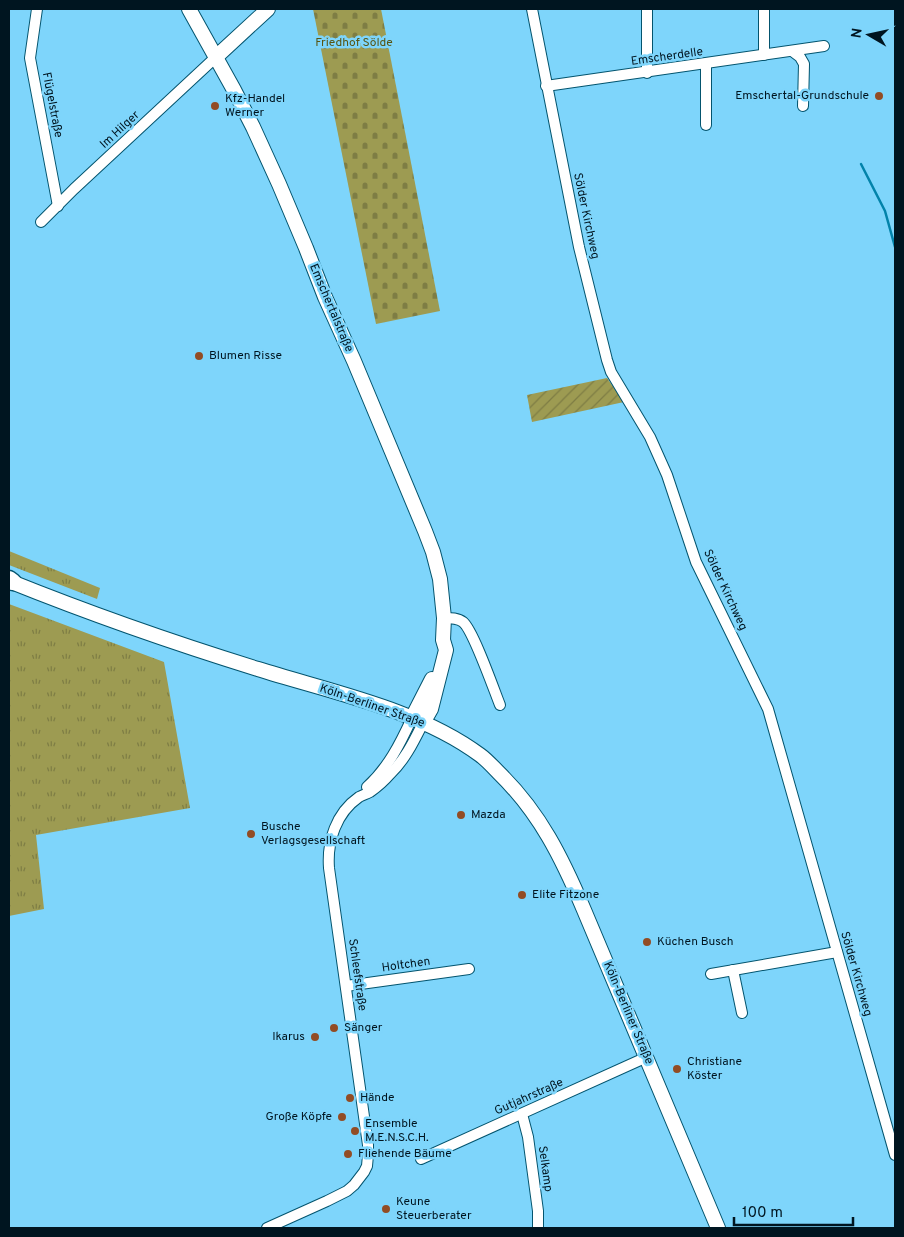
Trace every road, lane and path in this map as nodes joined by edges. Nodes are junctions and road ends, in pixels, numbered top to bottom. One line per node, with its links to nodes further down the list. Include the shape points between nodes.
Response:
1 (37, 9): 16 (street, Flügelstraße, via 30,58)
2 (189, 9): 10 (main road, Emschertalstraße)
3 (268, 9): 10 (main road)
4 (532, 9): 13 (street, Sölder Kirchweg)
5 (647, 9): 12 (street)
6 (764, 9): 9 (street)
7 (824, 46): 8 (street, Emscherdelle)
8 (792, 52): 9 (street, Emscherdelle); 14 (street, via 804,64)
9 (764, 56): 11 (street, Emscherdelle)
10 (216, 57): 16 (street, Im Hilger); 19 (main road, Emschertalstraße, via 279,184 425,531 440,579)
11 (706, 64): 12 (street, Emscherdelle); 15 (street)
12 (647, 73): 13 (street, Emscherdelle)
13 (546, 86): 22 (street, Sölder Kirchweg, via 579,246 611,372 650,437 668,475 696,562 768,709)
14 (803, 106)
15 (706, 125)
16 (58, 206): 17 (street, Im Hilger)
17 (41, 222)
18 (10, 581): 21 (main road, Köln-Berliner Straße, via 209,654)
19 (444, 618): 20 (street, via 465,624); 21 (main road, Emschertalstraße, via 446,650 443,663 431,709)
20 (500, 705)
21 (418, 720): 26 (street, Schleefstraße, via 405,757 380,785 350,805 333,831 329,868); 28 (main road, Köln-Berliner Straße, via 481,756 520,794 532,811 572,881)
22 (837, 952): 24 (street); 30 (street, Sölder Kirchweg)
23 (470, 969): 26 (street, Holtchen)
24 (733, 970): 25 (street); 27 (street)
25 (712, 974)
26 (346, 986): 33 (street, Schleefstraße, via 368,1145 366,1166 360,1179 347,1190)
27 (742, 1014)
28 (647, 1057): 29 (street, Gutjahrstraße); 35 (main road, Köln-Berliner Straße)
29 (522, 1114): 32 (street, Gutjahrstraße); 34 (street, Selkamp, via 529,1145)
30 (893, 1141): 31 (street, Sölder Kirchweg)
31 (895, 1155)
32 (421, 1159)
33 (267, 1228)
34 (538, 1228)
35 (718, 1228)

